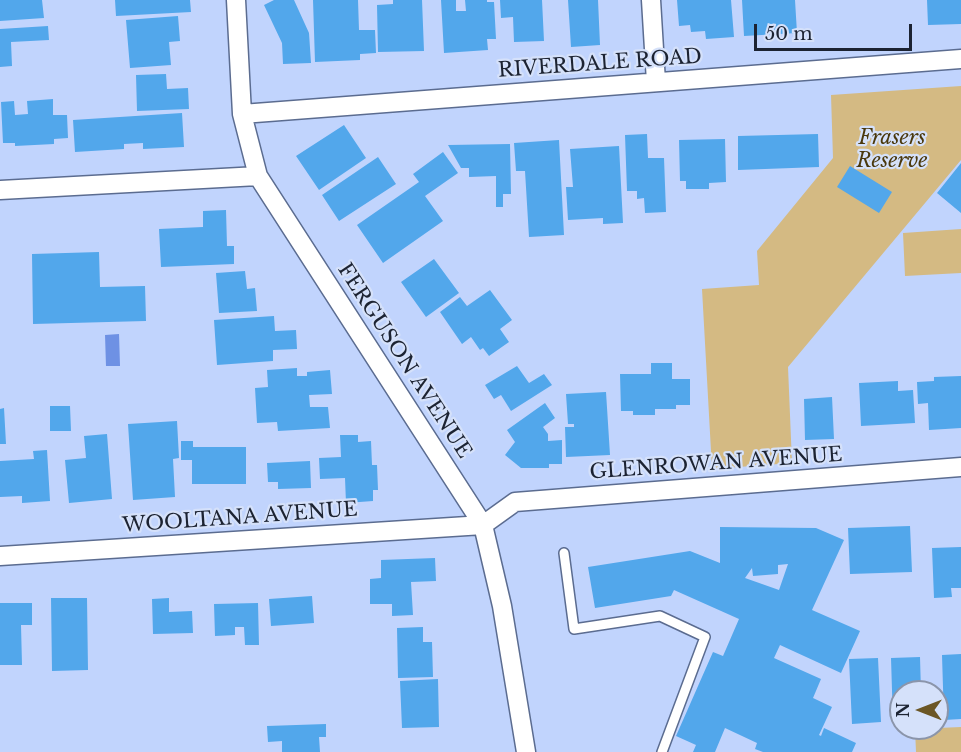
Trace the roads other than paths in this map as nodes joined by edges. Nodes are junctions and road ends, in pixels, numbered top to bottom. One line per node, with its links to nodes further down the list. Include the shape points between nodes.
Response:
1 (236, 0): 5 (street, FERGUSON AVENUE)
2 (651, 0): 4 (street)
3 (961, 59): 4 (street, RIVERDALE ROAD)
4 (656, 82): 5 (street, RIVERDALE ROAD)
5 (242, 114): 6 (street, FERGUSON AVENUE)
6 (258, 176): 7 (street); 9 (street, FERGUSON AVENUE)
7 (0, 190)
8 (961, 467): 9 (street, GLENROWAN AVENUE, via 515,502)
9 (483, 525): 11 (street, WOOLTANA AVENUE); 12 (street, FERGUSON AVENUE, via 502,606)
10 (564, 553): 13 (lane, via 574,629 660,616 705,637)
11 (0, 556)
12 (521, 750)
13 (662, 752)

